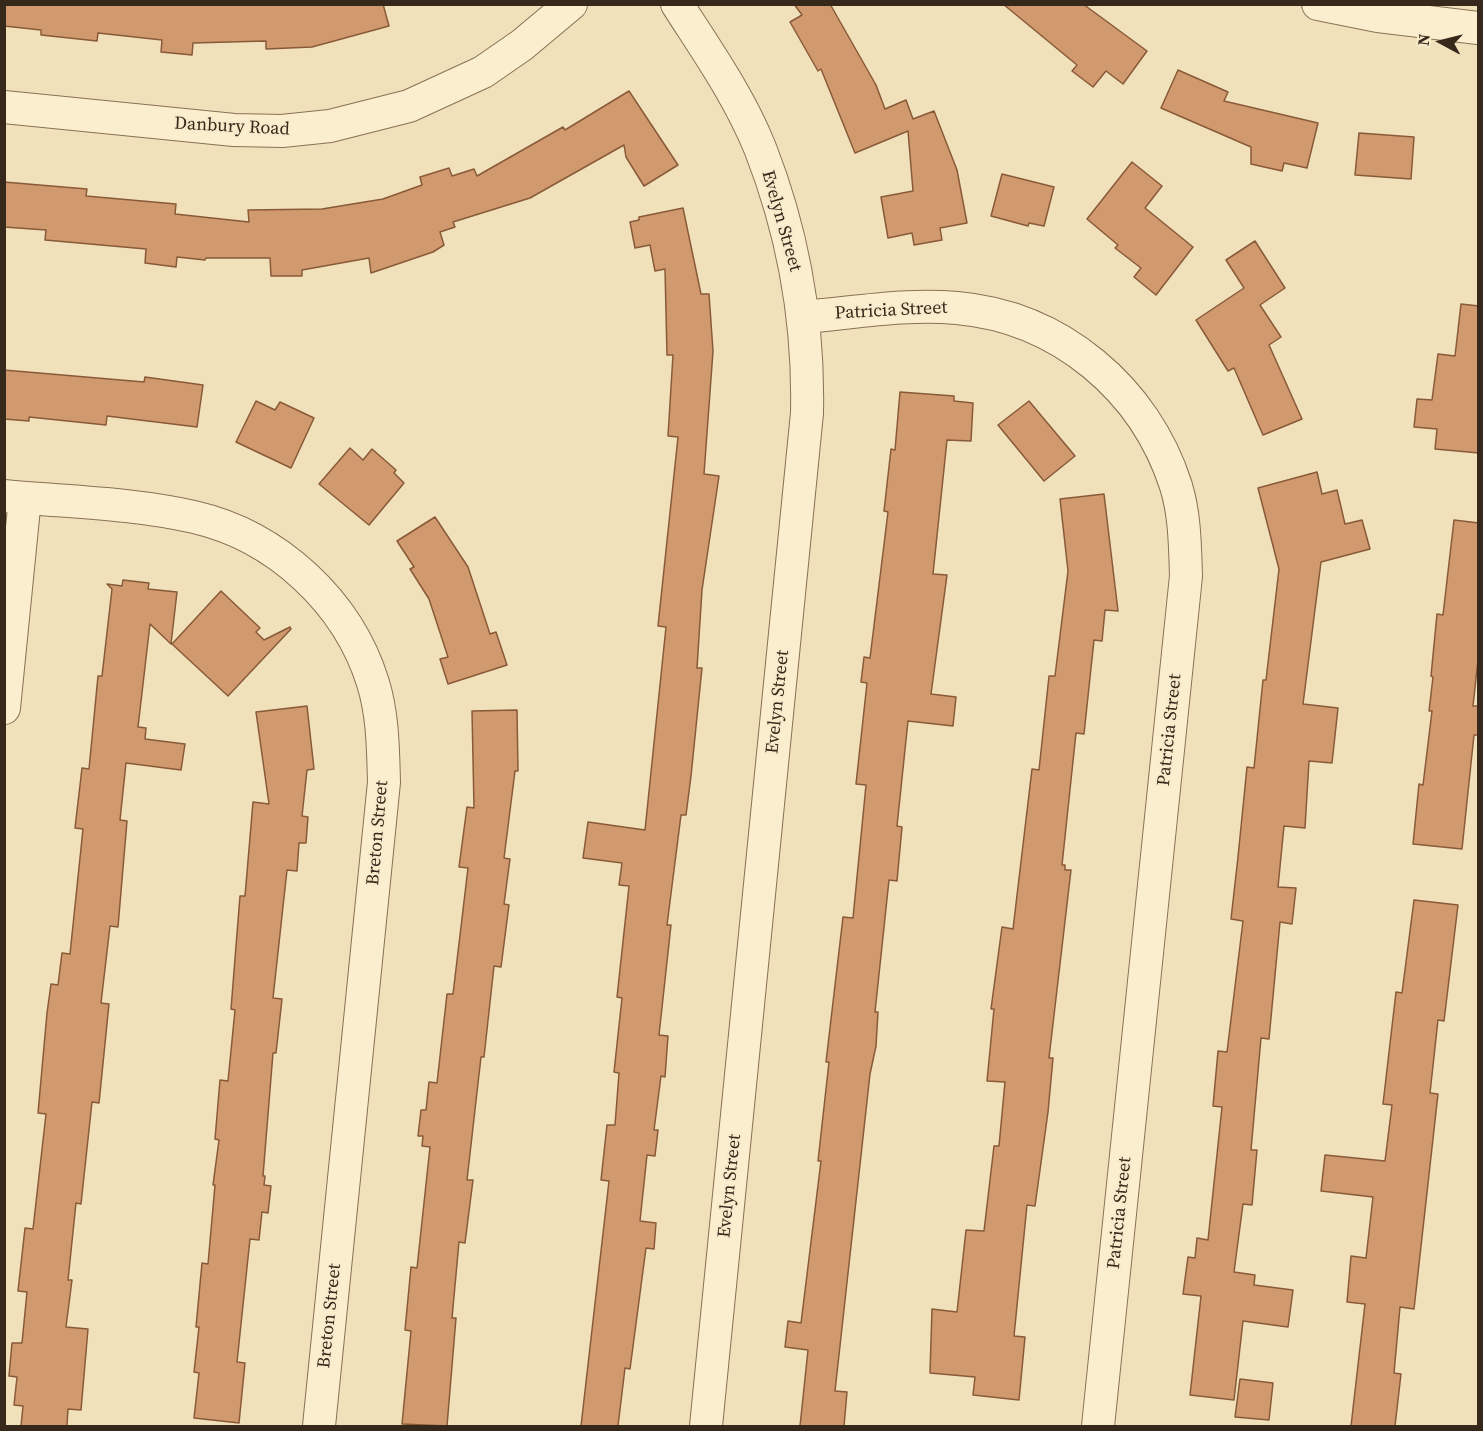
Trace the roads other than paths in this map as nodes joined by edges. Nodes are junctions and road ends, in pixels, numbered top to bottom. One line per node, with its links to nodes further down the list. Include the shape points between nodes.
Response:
1 (571, 4): 5 (street, Danbury Road, via 483,72 409,106 330,126 234,130)
2 (677, 4): 6 (street, Evelyn Street, via 729,87 759,147 793,255)
3 (1318, 4): 4 (street, via 1378,16)
4 (1479, 28)
5 (4, 107)
6 (803, 317): 10 (street, Evelyn Street, via 807,413); 11 (street, Patricia Street, via 920,307 958,308 1013,319 1052,335 1094,363 1130,399 1156,438 1177,492 1187,553 1186,576)
7 (15, 497): 8 (street); 9 (street, Breton Street, via 164,512 202,519 240,533 281,556 326,599 362,654 373,684 383,733 384,782)
8 (4, 708)
9 (319, 1426)
10 (706, 1426)
11 (1098, 1426)

